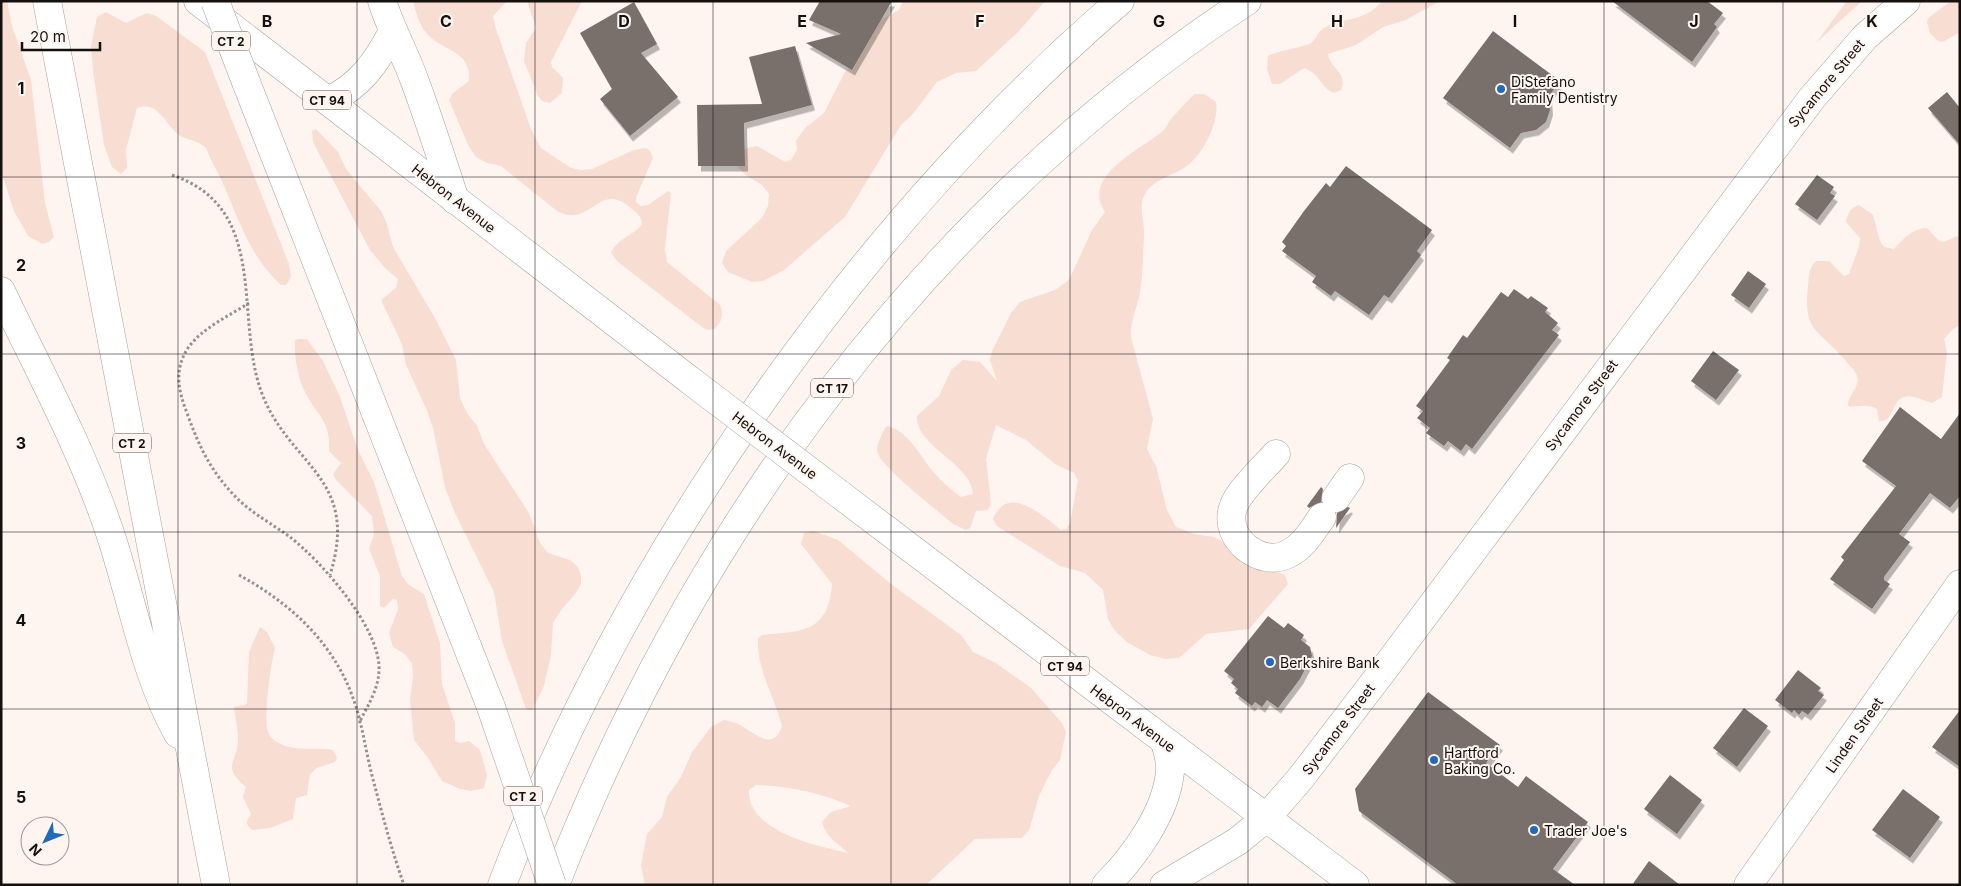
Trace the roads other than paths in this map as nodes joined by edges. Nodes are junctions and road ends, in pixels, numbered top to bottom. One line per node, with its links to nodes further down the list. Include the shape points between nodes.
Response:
1 (47, 1): 16 (main road, CT 2)
2 (198, 1): 9 (main road, Hebron Avenue / CT 94)
3 (215, 1): 20 (main road, CT 2, bridge, via 491,707)
4 (382, 1): 8 (main road)
5 (1120, 1): 19 (main road, via 1043,72 929,191 852,282 769,393 694,504 623,628 548,773)
6 (1247, 1): 20 (main road, CT 17, via 1106,104 1018,182 924,278 818,405 754,497 689,605 623,732)
7 (1906, 1): 17 (main road, Sycamore Street, via 1865,37 1812,98 1382,672)
8 (392, 33): 9 (main road, via 372,68 351,88); 10 (main road, via 414,79)
9 (328, 101): 10 (main road, Hebron Avenue / CT 94)
10 (456, 200): 15 (main road, Hebron Avenue / CT 94, bridge)
11 (1, 291): 16 (main road, via 93,488 120,564 156,689)
12 (1276, 454): 13 (main road, via 1235,502 1232,519 1241,542 1250,552 1261,557 1287,555 1304,543)
13 (1336, 498)
14 (1960, 584): 24 (main road, Linden Street)
15 (1165, 742): 17 (main road, Hebron Avenue / CT 94); 21 (main road, via 1170,773 1161,804 1138,844)
16 (192, 757): 18 (main road, CT 2)
17 (1266, 818): 22 (main road, Sycamore Street, via 1238,841); 23 (main road, Hebron Avenue)
18 (216, 885)
19 (502, 885)
20 (553, 885)
21 (1106, 885)
22 (1164, 885)
23 (1355, 885)
24 (1748, 885)

